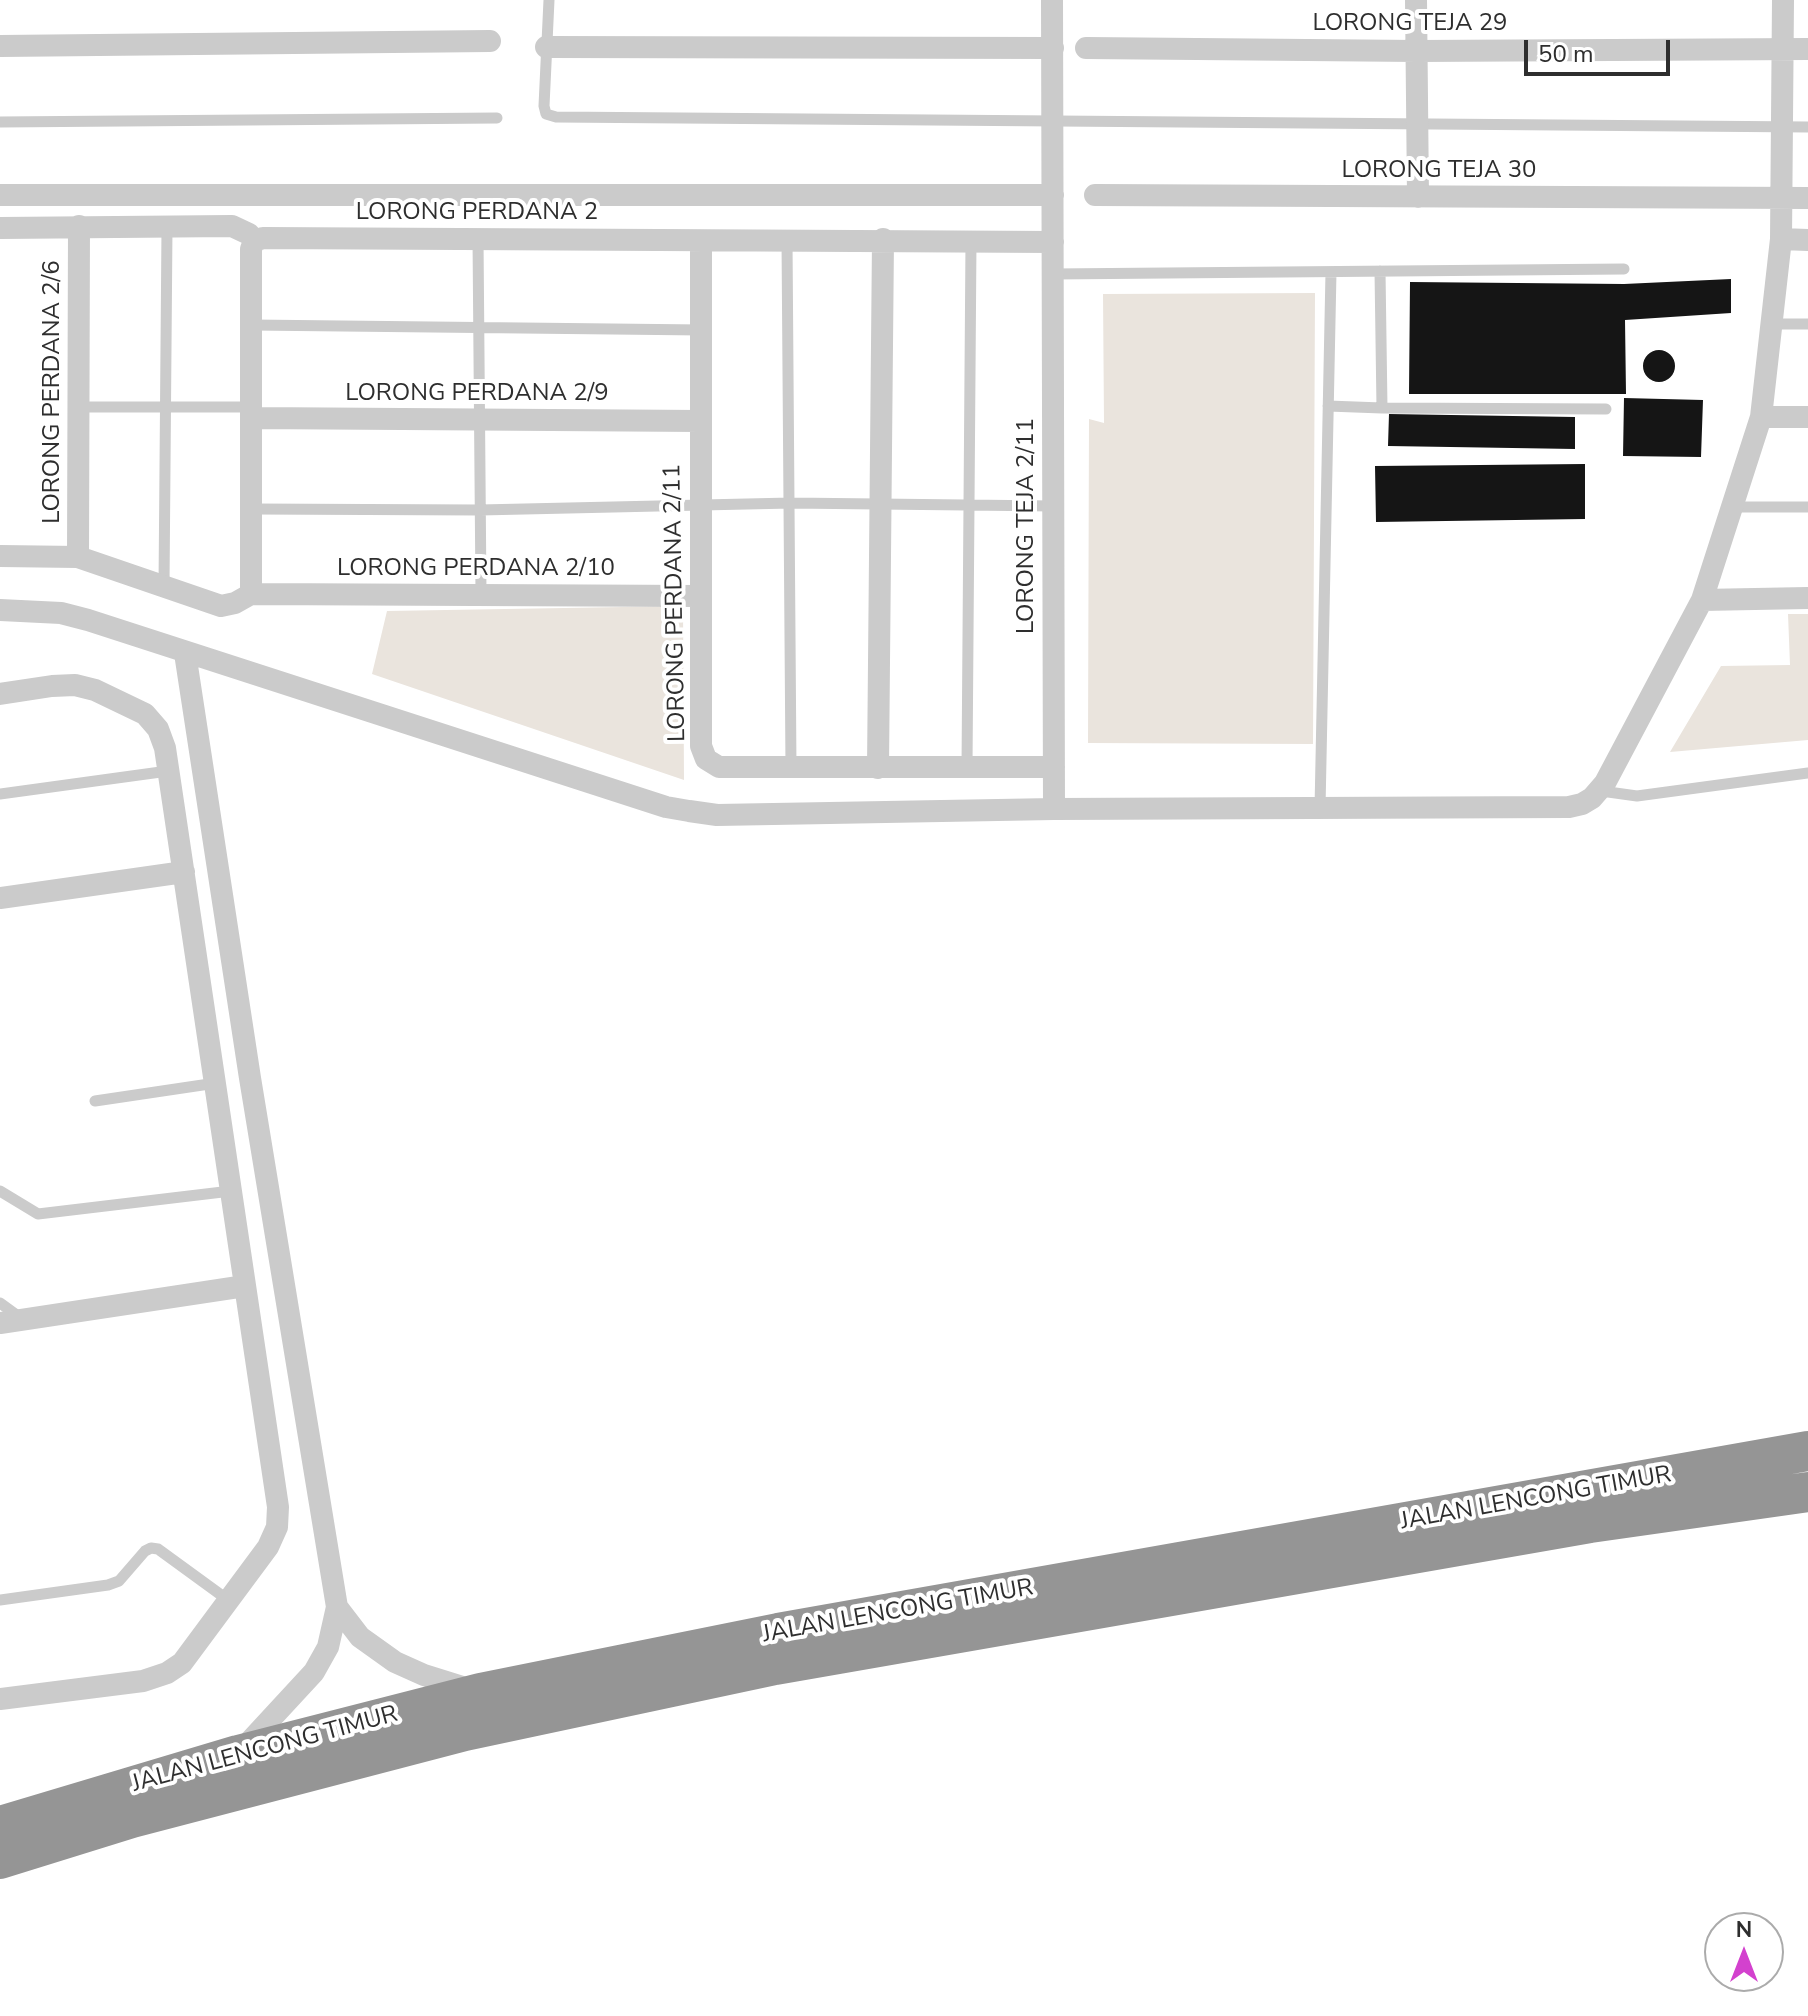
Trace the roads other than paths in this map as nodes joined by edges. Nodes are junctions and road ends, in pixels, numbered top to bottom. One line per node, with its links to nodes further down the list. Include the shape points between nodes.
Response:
1 (549, 0): 7 (lane)
2 (1052, 0): 8 (street, LORONG TEJA 2/11)
3 (1416, 0): 12 (street)
4 (1783, 0): 10 (street)
5 (490, 41): 6 (street)
6 (0, 46)
7 (546, 47): 8 (street); 15 (lane, via 544,106 546,114 556,117)
8 (1053, 48): 15 (street, LORONG TEJA 2/11)
9 (1086, 48): 12 (street, LORONG TEJA 29)
10 (1783, 49): 11 (street, LORONG TEJA 29); 12 (street, LORONG TEJA 29); 17 (street)
11 (1808, 49)
12 (1417, 51): 16 (street)
13 (497, 118): 14 (lane)
14 (0, 122)
15 (1053, 122): 16 (lane); 20 (street, LORONG TEJA 2/11)
16 (1418, 126): 17 (lane); 22 (street)
17 (1782, 127): 18 (lane); 23 (street)
18 (1808, 127)
19 (0, 195): 20 (street)
20 (1053, 195): 36 (street, LORONG TEJA 2/11)
21 (1095, 195): 22 (street, LORONG TEJA 30)
22 (1418, 197): 23 (street, LORONG TEJA 30)
23 (1782, 198): 24 (street, LORONG TEJA 30); 31 (street)
24 (1808, 198)
25 (79, 226): 26 (street); 27 (street); 47 (street, LORONG PERDANA 2/6)
26 (0, 228)
27 (167, 228): 34 (street, via 232,226); 49 (lane)
28 (478, 238): 34 (street, LORONG PERDANA 2); 35 (street, LORONG PERDANA 2); 44 (lane)
29 (787, 239): 30 (street, LORONG PERDANA 2); 35 (street, LORONG PERDANA 2); 56 (lane)
30 (883, 239): 32 (street, LORONG PERDANA 2); 57 (street)
31 (1781, 239): 33 (street); 41 (street)
32 (971, 240): 36 (street, LORONG PERDANA 2); 58 (lane)
33 (1808, 240)
34 (254, 241): 43 (street)
35 (701, 241): 45 (street, LORONG PERDANA 2/11)
36 (1053, 242): 40 (street, LORONG TEJA 2/11)
37 (1624, 269): 38 (lane)
38 (1380, 271): 39 (lane); 48 (lane)
39 (1331, 272): 40 (lane); 46 (lane)
40 (1053, 274): 60 (street, LORONG TEJA 2/11)
41 (1773, 324): 42 (lane); 52 (street)
42 (1808, 324)
43 (252, 325): 44 (lane); 51 (street)
44 (479, 328): 45 (lane); 54 (lane)
45 (702, 330): 55 (street, LORONG PERDANA 2/11)
46 (1328, 406): 48 (lane); 84 (lane)
47 (78, 407): 49 (lane); 66 (street, LORONG PERDANA 2/6)
48 (1382, 408): 50 (lane)
49 (166, 409): 51 (lane); 67 (lane)
50 (1606, 409)
51 (253, 413): 54 (street, LORONG PERDANA 2/9); 63 (street)
52 (1761, 417): 53 (street); 61 (street)
53 (1808, 417)
54 (479, 419): 55 (street, LORONG PERDANA 2/9); 64 (lane)
55 (700, 421): 59 (street, LORONG PERDANA 2/11)
56 (791, 503): 57 (lane); 59 (lane); 77 (lane)
57 (880, 503): 58 (lane); 78 (street)
58 (970, 503): 60 (lane); 79 (lane)
59 (700, 504): 64 (lane); 70 (street, LORONG PERDANA 2/11)
60 (1053, 506): 76 (street, LORONG TEJA 2/11)
61 (1732, 507): 62 (lane); 72 (street)
62 (1808, 507)
63 (253, 509): 64 (lane); 68 (street)
64 (480, 510): 69 (lane)
65 (0, 556): 66 (street, LORONG PERDANA 2/10)
66 (78, 557): 67 (street, LORONG PERDANA 2/10)
67 (164, 586): 68 (street, LORONG PERDANA 2/10, via 221,606)
68 (251, 594): 69 (street, LORONG PERDANA 2/10)
69 (481, 594): 70 (street, LORONG PERDANA 2/10)
70 (700, 596): 77 (street, LORONG PERDANA 2/11, via 701,746 706,759 719,767)
71 (1808, 598): 72 (street)
72 (1702, 600): 82 (street)
73 (0, 610): 74 (street, via 61,613)
74 (185, 653): 85 (street, via 666,807 717,815); 88 (street)
75 (0, 694): 80 (street, via 75,685 95,690 152,721 165,748)
76 (1054, 767): 79 (street, LORONG PERDANA 2/11); 85 (street, LORONG TEJA 2/11)
77 (791, 768): 78 (street, LORONG PERDANA 2/11)
78 (878, 768): 79 (street, LORONG PERDANA 2/11)
79 (967, 768)
80 (168, 771): 83 (lane); 86 (street)
81 (1808, 773): 82 (lane, via 1637,796)
82 (1601, 791): 84 (street, via 1569,807)
83 (0, 794)
84 (1320, 808): 85 (street)
85 (1054, 809)
86 (184, 872): 87 (street); 89 (street)
87 (0, 898)
88 (250, 1078): 89 (street); 101 (street)
89 (216, 1083): 90 (lane); 92 (street)
90 (95, 1101)
91 (0, 1191): 92 (lane, via 38,1214)
92 (231, 1191): 93 (street)
93 (245, 1286): 95 (street); 100 (street, via 277,1527)
94 (0, 1303): 95 (lane)
95 (23, 1319): 96 (street)
96 (0, 1323)
97 (1808, 1451): 102 (highway, JALAN LENCONG TIMUR, via 778,1633)
98 (1808, 1492): 106 (highway, JALAN LENCONG TIMUR, via 1574,1525 775,1665 465,1731 132,1818)
99 (0, 1600): 100 (lane, via 108,1585 119,1581 151,1548)
100 (228, 1600): 103 (street, via 182,1663 167,1673 143,1681)
101 (337, 1607): 102 (street, via 360,1637 395,1662); 104 (street, via 328,1647 314,1672)
102 (480, 1693): 104 (highway, JALAN LENCONG TIMUR)
103 (0, 1699)
104 (238, 1755): 105 (highway, JALAN LENCONG TIMUR)
105 (0, 1826)
106 (0, 1859)

